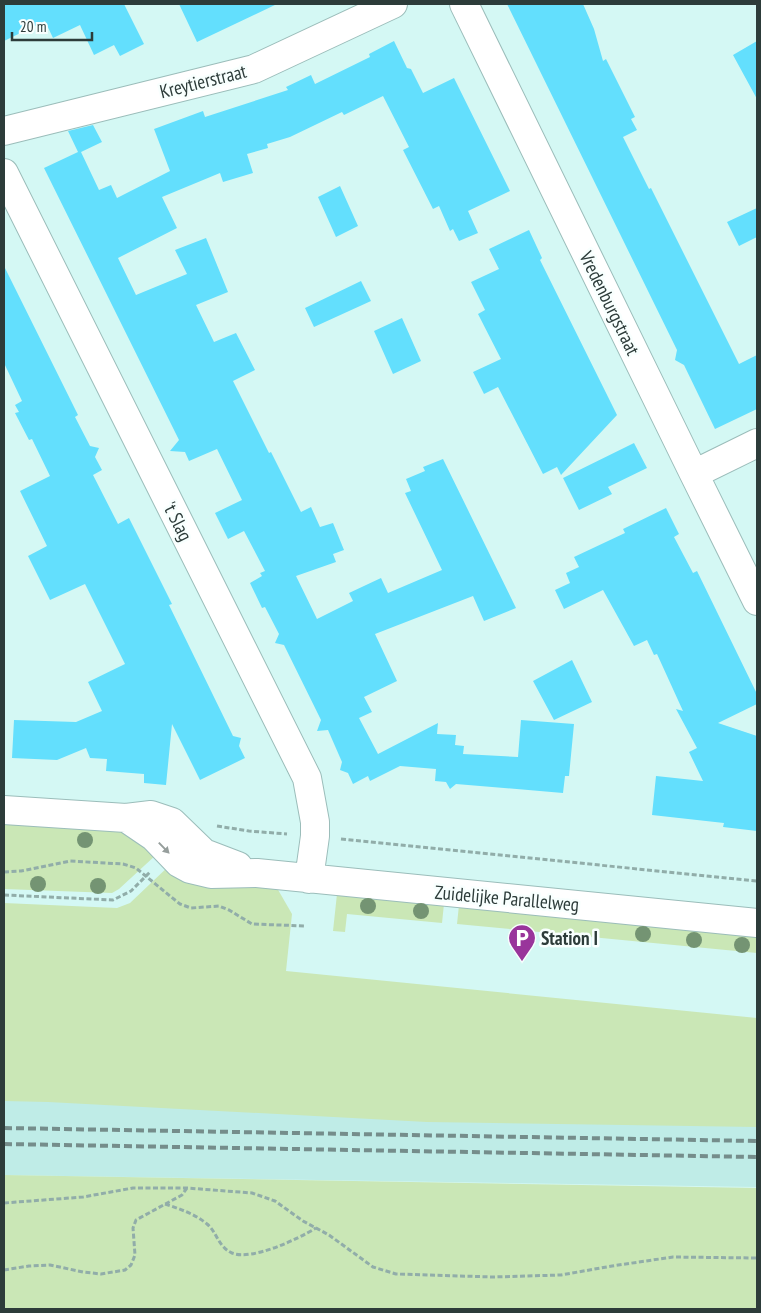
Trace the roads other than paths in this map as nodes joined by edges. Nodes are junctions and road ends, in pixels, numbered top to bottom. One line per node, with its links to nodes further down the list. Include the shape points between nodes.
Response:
1 (393, 4): 3 (street, Kreytierstraat, via 254,69)
2 (464, 4): 6 (street, Vredenburgstraat)
3 (4, 132)
4 (4, 173): 9 (street, 't Slag, via 307,778 315,822)
5 (757, 443): 6 (street)
6 (694, 474): 7 (street, Vredenburgstraat)
7 (757, 601)
8 (4, 810): 9 (street, Zuidelijke Parallelweg, via 126,818 151,815 172,822 204,853 256,873)
9 (309, 879): 10 (street, Zuidelijke Parallelweg)
10 (757, 923)

